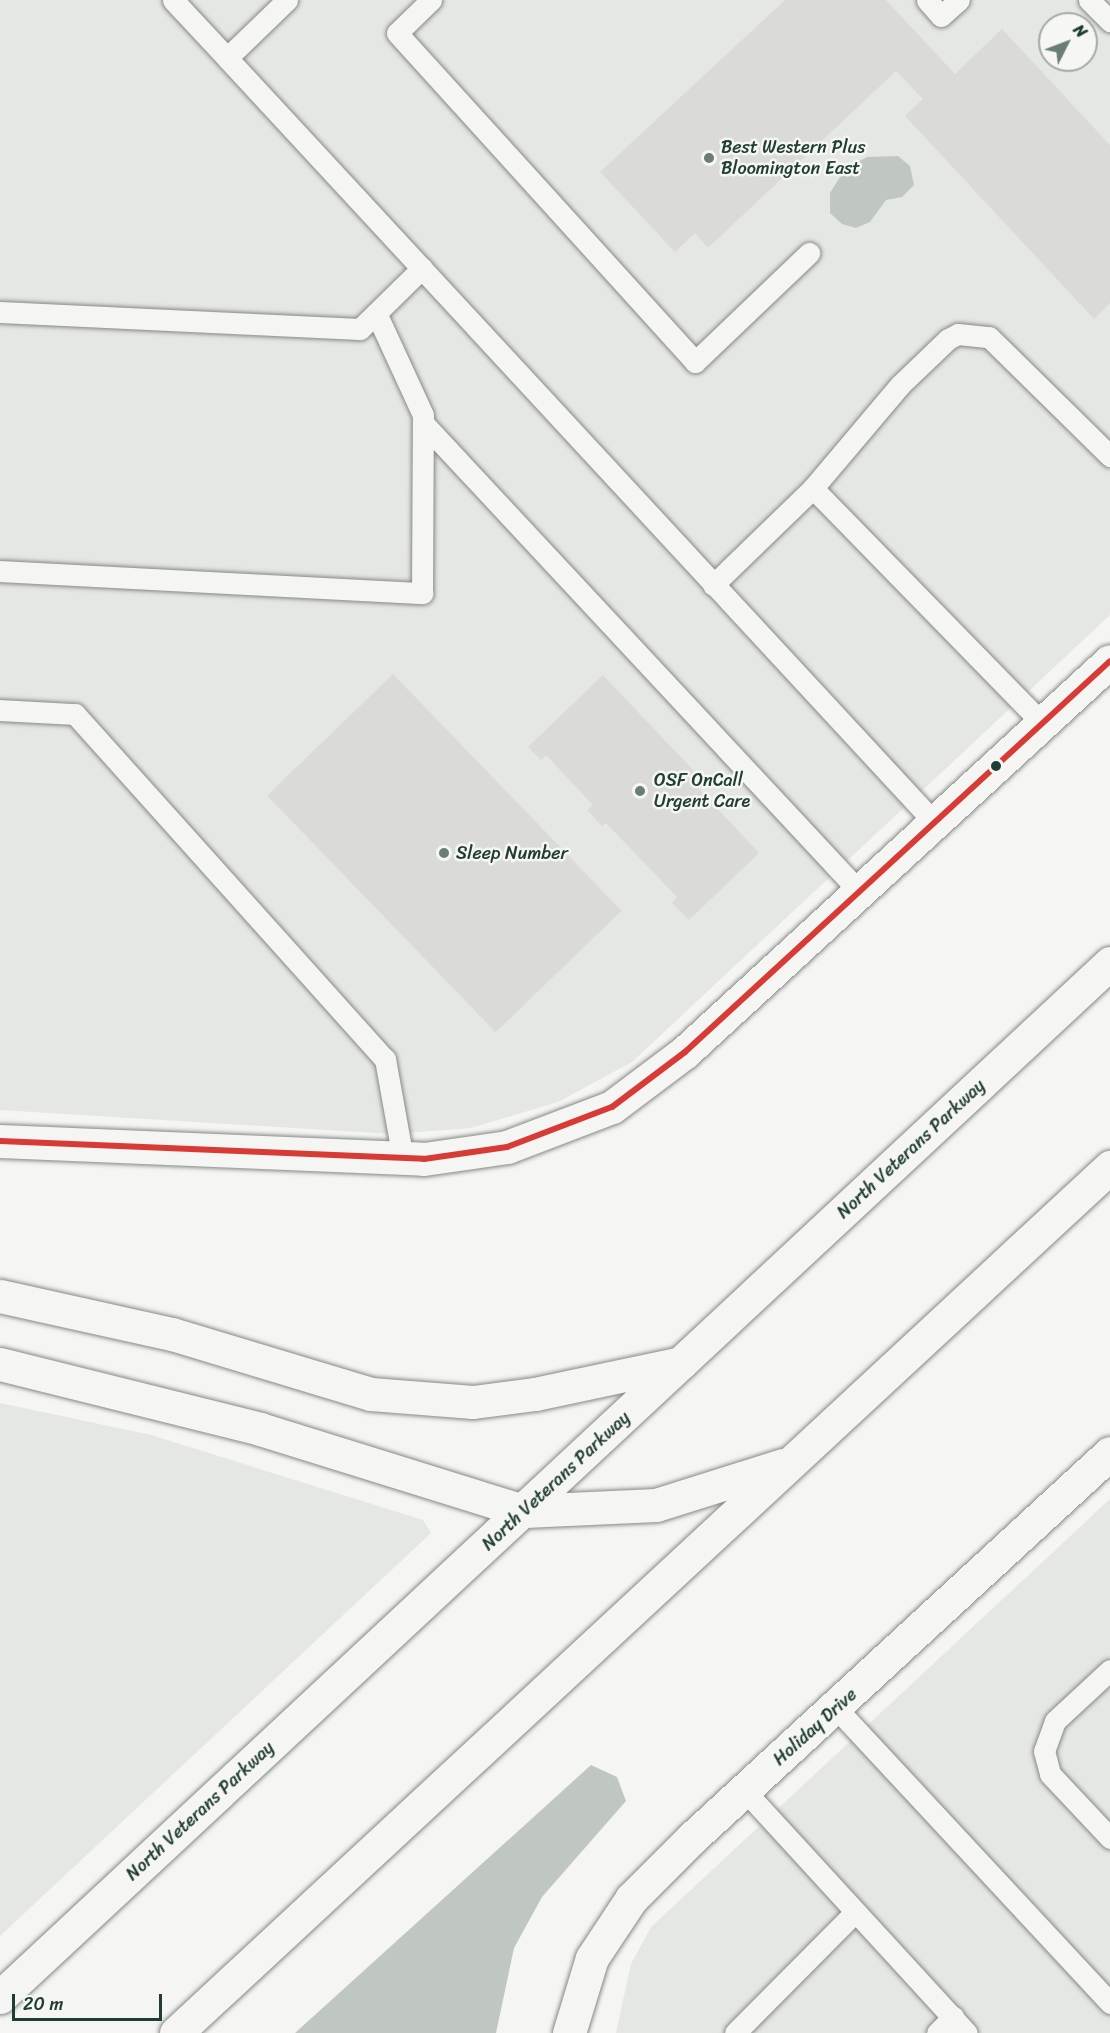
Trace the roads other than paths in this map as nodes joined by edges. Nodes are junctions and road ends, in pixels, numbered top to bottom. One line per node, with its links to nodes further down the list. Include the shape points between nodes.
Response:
1 (173, 0): 8 (lane)
2 (287, 0): 8 (lane)
3 (431, 0): 9 (lane, via 397,33 695,362)
4 (927, 0): 5 (lane, via 941,16)
5 (959, 0)
6 (1089, 0): 7 (lane)
7 (1110, 21)
8 (227, 58): 10 (lane)
9 (809, 253)
10 (422, 268): 12 (lane); 17 (lane)
11 (0, 312): 12 (lane, via 360,329)
12 (376, 313): 13 (lane)
13 (423, 423): 16 (lane, via 422,593); 22 (lane)
14 (1110, 456): 15 (lane, via 989,337 958,334 900,385)
15 (813, 488): 17 (lane); 20 (lane)
16 (0, 571)
17 (713, 585): 21 (lane)
18 (1110, 661): 20 (main road)
19 (0, 710): 25 (lane, via 75,714 385,1059)
20 (1042, 723): 21 (main road)
21 (934, 822): 22 (main road)
22 (859, 891): 25 (main road, via 686,1052 612,1107 507,1147)
23 (1110, 963): 28 (main road, North Veterans Parkway)
24 (0, 1141): 25 (main road)
25 (404, 1159)
26 (1110, 1167): 31 (main road)
27 (0, 1296): 28 (main road, via 172,1334 371,1394 473,1402 535,1394)
28 (683, 1362): 32 (main road, North Veterans Parkway)
29 (0, 1364): 32 (main road, via 260,1429)
30 (1110, 1454): 34 (main road, Holiday Drive)
31 (793, 1461): 32 (main road, via 656,1505); 41 (main road)
32 (524, 1510): 38 (main road, North Veterans Parkway)
33 (1110, 1670): 36 (lane, via 1054,1720 1044,1751 1050,1774)
34 (836, 1708): 35 (main road, Holiday Drive); 39 (lane)
35 (745, 1791): 37 (lane); 42 (main road, Holiday Drive, via 692,1838 610,1925 592,1958)
36 (1110, 1838)
37 (855, 1912): 40 (lane); 43 (lane)
38 (0, 1997)
39 (1110, 2003)
40 (953, 2017): 44 (lane); 45 (lane)
41 (176, 2033)
42 (569, 2033)
43 (735, 2033)
44 (937, 2033)
45 (967, 2033)

